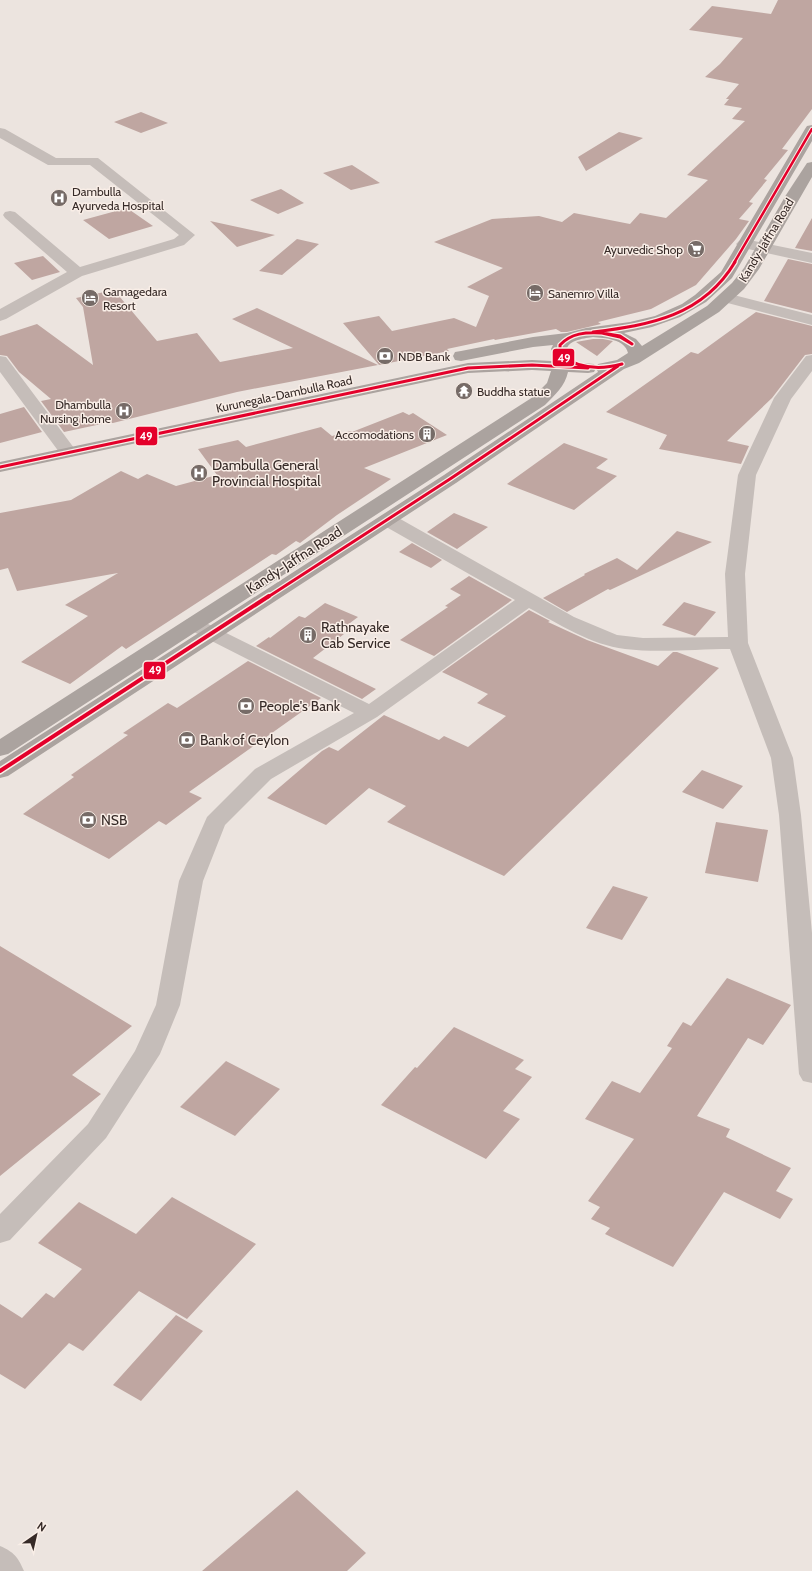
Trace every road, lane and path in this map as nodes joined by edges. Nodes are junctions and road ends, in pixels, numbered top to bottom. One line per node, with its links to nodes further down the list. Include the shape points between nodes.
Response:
1 (812, 129): 5 (highway, Kandy-Jaffna Road)
2 (0, 132): 8 (street, via 53,162 93,161 188,235 179,242)
3 (812, 166): 6 (highway, Kandy-Jaffna Road)
4 (10, 215): 8 (street)
5 (744, 244): 6 (street); 12 (highway, Kandy-Jaffna Road, via 727,275 689,308 660,320)
6 (762, 249): 7 (street); 9 (highway, Kandy-Jaffna Road, via 751,269)
7 (812, 258)
8 (77, 273): 10 (street)
9 (726, 298): 11 (street); 16 (highway, Kandy-Jaffna Road, via 681,330)
10 (0, 316)
11 (812, 320)
12 (593, 332): 13 (highway, Kandy-Jaffna Road, via 575,335); 16 (highway, via 615,335 631,343 636,354)
13 (563, 352): 16 (highway, Kurunegala-Dambulla Road, via 588,368); 17 (highway, Kurunegala-Dambulla Road); 18 (highway, Kandy-Jaffna Road, via 558,379); 19 (highway, Kurunegala-Dambulla Road, via 533,342 438,361)
14 (812, 360): 27 (street, via 783,398 747,475 735,574)
15 (0, 361): 20 (street)
16 (625, 363): 23 (highway, Kandy-Jaffna Road)
17 (485, 366): 18 (highway, via 537,379 545,388); 19 (highway, Kurunegala-Dambulla Road)
18 (539, 401): 25 (highway, Kandy-Jaffna Road)
19 (168, 425): 20 (highway, Kurunegala-Dambulla Road)
20 (64, 447): 21 (highway, Kurunegala-Dambulla Road); 22 (highway, Kurunegala-Dambulla Road)
21 (0, 454)
22 (0, 467)
23 (388, 520): 24 (street); 26 (highway, Kandy-Jaffna Road)
24 (529, 599): 27 (street, via 584,629 625,643); 30 (street)
25 (193, 624): 26 (street); 28 (highway, Kandy-Jaffna Road)
26 (212, 633): 29 (highway, Kandy-Jaffna Road); 30 (street)
27 (738, 643): 33 (street, via 782,758 790,815)
28 (139, 659): 29 (highway); 31 (highway, Kandy-Jaffna Road)
29 (158, 669): 32 (highway, Kandy-Jaffna Road)
30 (370, 713): 34 (street, via 262,774 215,822 191,881 168,1006 147,1054 97,1131)
31 (0, 749)
32 (0, 771)
33 (812, 1074)
34 (0, 1232)
35 (0, 1561): 36 (street)
36 (8, 1571)

